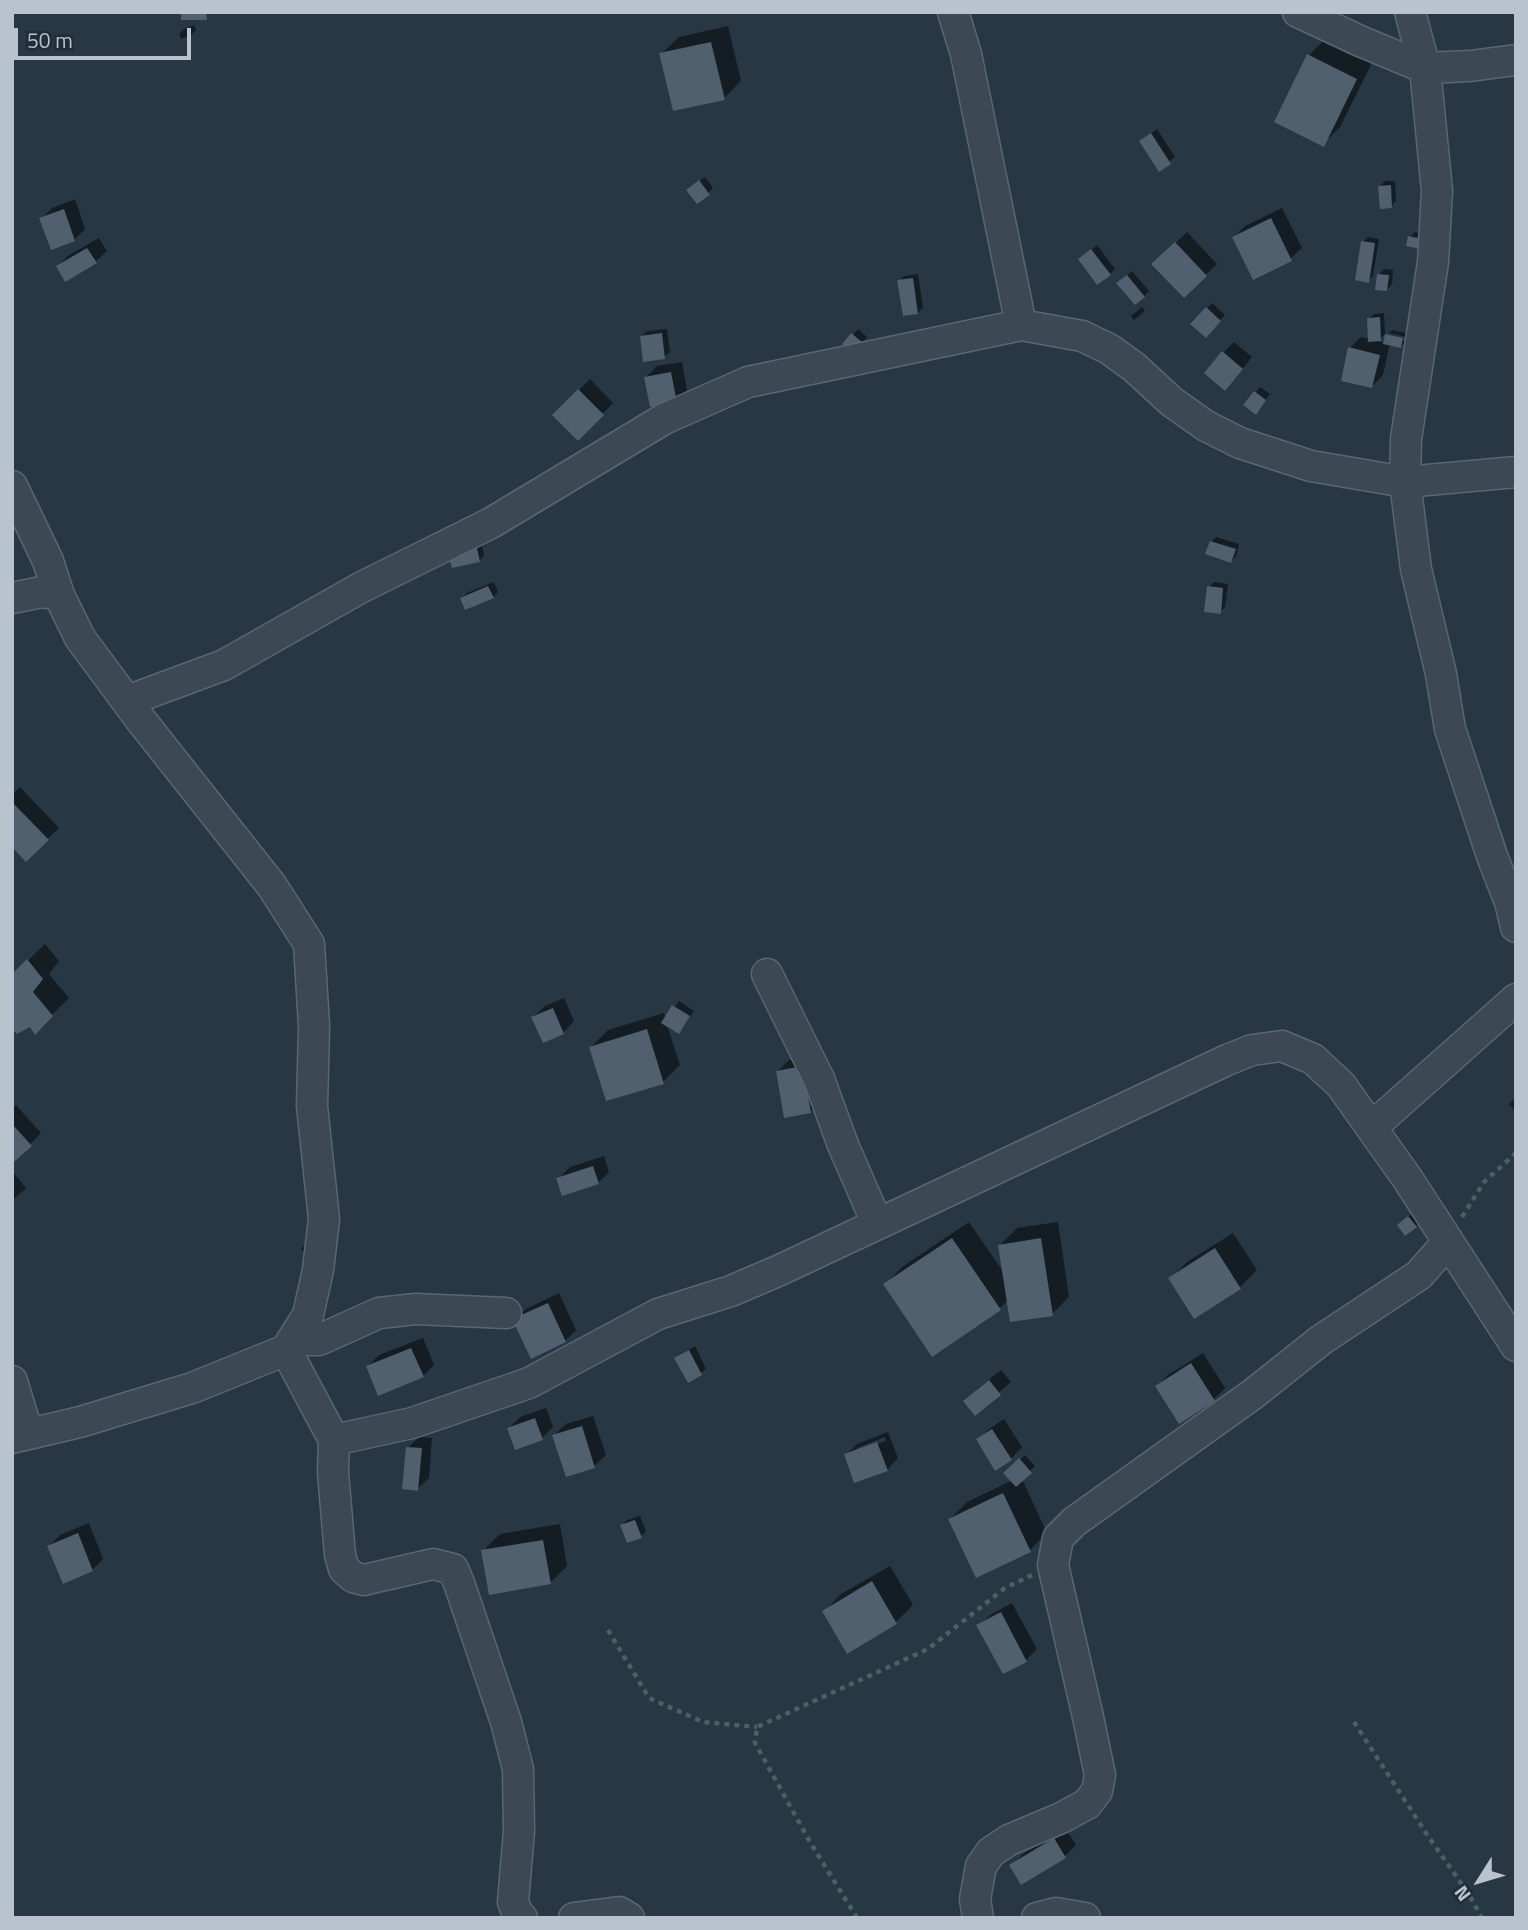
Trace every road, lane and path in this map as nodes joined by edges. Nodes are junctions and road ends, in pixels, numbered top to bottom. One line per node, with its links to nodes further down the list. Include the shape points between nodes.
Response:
1 (953, 12): 6 (street, via 966,54)
2 (1298, 12): 5 (street)
3 (1410, 12): 5 (street)
4 (1516, 60): 5 (street)
5 (1425, 68): 8 (street, via 1436,203 1433,262 1406,439)
6 (1021, 325): 8 (street, via 1082,336 1109,349 1172,402 1240,443 1311,466); 12 (street, via 747,382 664,419 491,523 360,588 224,665)
7 (1516, 472): 8 (street)
8 (1405, 482): 13 (street, via 1416,569 1450,729)
9 (12, 486): 10 (street)
10 (59, 595): 11 (street, via 42,592); 12 (street, via 80,638)
11 (12, 598)
12 (127, 701): 21 (street, via 272,886 309,944 312,1106 324,1219 308,1315)
13 (1516, 927)
14 (767, 974): 18 (street, via 819,1079)
15 (1516, 999): 16 (street)
16 (1373, 1127): 18 (street, via 1313,1059 1282,1046 1252,1050); 19 (street)
17 (1516, 1153): 19 (path, via 1484,1182)
18 (877, 1223): 25 (street, via 730,1291 658,1314 530,1383 412,1423)
19 (1448, 1242): 22 (street); 26 (street, via 1419,1275 1321,1340 1074,1522 1058,1538)
20 (506, 1314): 21 (street, via 416,1309 379,1313 319,1340)
21 (289, 1345): 24 (street, via 192,1388); 25 (street)
22 (1516, 1346)
23 (12, 1381): 24 (street)
24 (20, 1436)
25 (334, 1440): 30 (street, via 332,1472 344,1569 364,1580 433,1564 453,1569 518,1769 513,1902)
26 (1053, 1565): 29 (path, via 1005,1588 928,1649); 34 (street, via 1100,1775 1097,1791 1087,1804 991,1852 981,1866 975,1899)
27 (608, 1630): 29 (path, via 649,1698 703,1722)
28 (1354, 1722): 37 (path)
29 (757, 1727): 33 (path, via 755,1743 767,1766)
30 (522, 1918)
31 (574, 1918): 32 (street, via 619,1912)
32 (629, 1918)
33 (857, 1918)
34 (978, 1918)
35 (1037, 1918): 36 (street, via 1056,1913)
36 (1085, 1918)
37 (1482, 1918)

